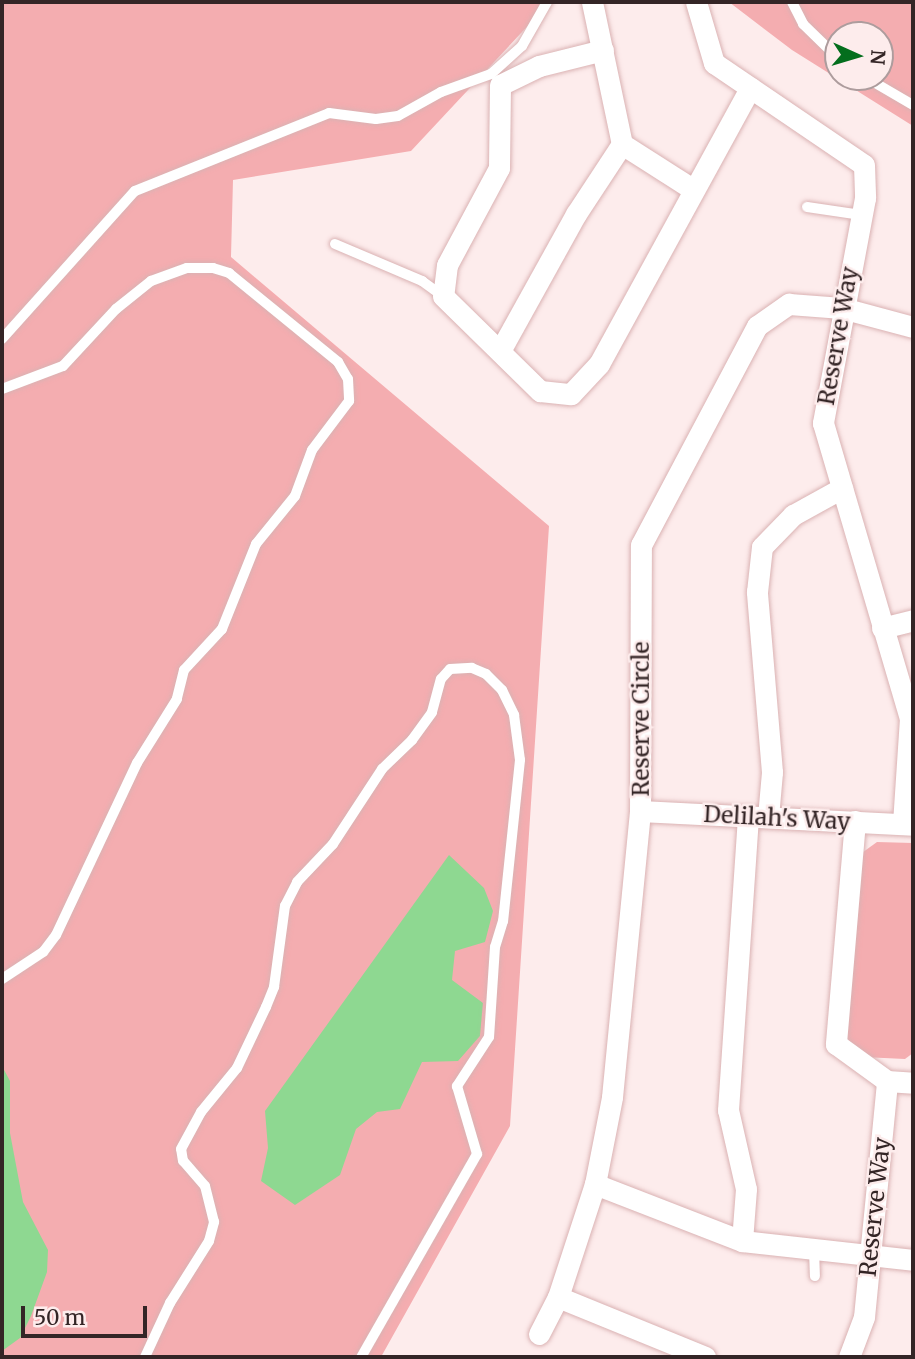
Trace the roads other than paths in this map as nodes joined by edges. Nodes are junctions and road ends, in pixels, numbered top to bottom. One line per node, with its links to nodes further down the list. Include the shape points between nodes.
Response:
1 (547, 2): 18 (lane, via 522,46 491,74 441,92 398,116 376,119 329,113 135,191)
2 (592, 2): 6 (street)
3 (696, 2): 7 (street, Reserve Way, via 714,63)
4 (792, 2): 5 (lane, via 803,24)
5 (824, 44)
6 (603, 50): 10 (street); 15 (street, via 539,66 500,85 499,168 447,265)
7 (750, 88): 11 (street); 13 (street, Reserve Way, via 864,165)
8 (889, 91): 9 (lane)
9 (913, 105)
10 (622, 144): 11 (street); 19 (street, via 593,185)
11 (694, 190): 19 (street, via 599,364 571,394 540,391)
12 (807, 208): 13 (lane)
13 (861, 215): 16 (street, Reserve Way)
14 (335, 244): 15 (lane, via 422,281)
15 (443, 296): 19 (street)
16 (842, 308): 17 (street, Reserve Circle); 21 (street, Reserve Way, via 823,423); 25 (street, Reserve Circle, via 789,304 757,326 641,545)
17 (913, 327)
18 (2, 339)
19 (500, 351)
20 (2, 389): 29 (lane, via 64,366 116,309 150,281 187,268 213,268 229,273 338,362 348,379 349,401 312,450 295,496 256,544 222,629 184,670 177,699 137,763 56,935 43,953)
21 (842, 488): 23 (street, Reserve Way); 26 (street, via 793,515 762,547 757,592 772,772)
22 (913, 620): 23 (street)
23 (881, 628): 24 (street, Reserve Way)
24 (912, 718): 28 (street, Reserve Way)
25 (640, 811): 26 (street, Delilah's Way); 32 (street, Reserve Circle, via 612,1097)
26 (758, 817): 27 (street, Delilah's Way); 33 (street, via 728,1110 746,1189)
27 (855, 821): 28 (street, Delilah's Way); 30 (street, via 836,1044)
28 (908, 824)
29 (2, 979)
30 (887, 1081): 31 (street); 35 (street, Reserve Way)
31 (913, 1083)
32 (596, 1184): 33 (street); 38 (street, Reserve Circle)
33 (742, 1241): 34 (street)
34 (814, 1250): 35 (street); 37 (lane)
35 (870, 1258): 36 (street); 43 (street, Reserve Way, via 864,1317)
36 (913, 1260)
37 (815, 1276)
38 (558, 1297): 39 (street, Reserve Circle); 42 (street)
39 (539, 1334)
40 (145, 1357): 41 (lane, via 170,1303 209,1241 214,1222 213,1203 183,1161 181,1149 201,1112 237,1068 266,1007 274,987 285,906 297,882 332,844 382,769 432,712 442,679 450,669 472,668 502,690 514,715 520,760 503,921 495,947 489,1038 457,1086 477,1154)
41 (361, 1357)
42 (705, 1357)
43 (849, 1357)

